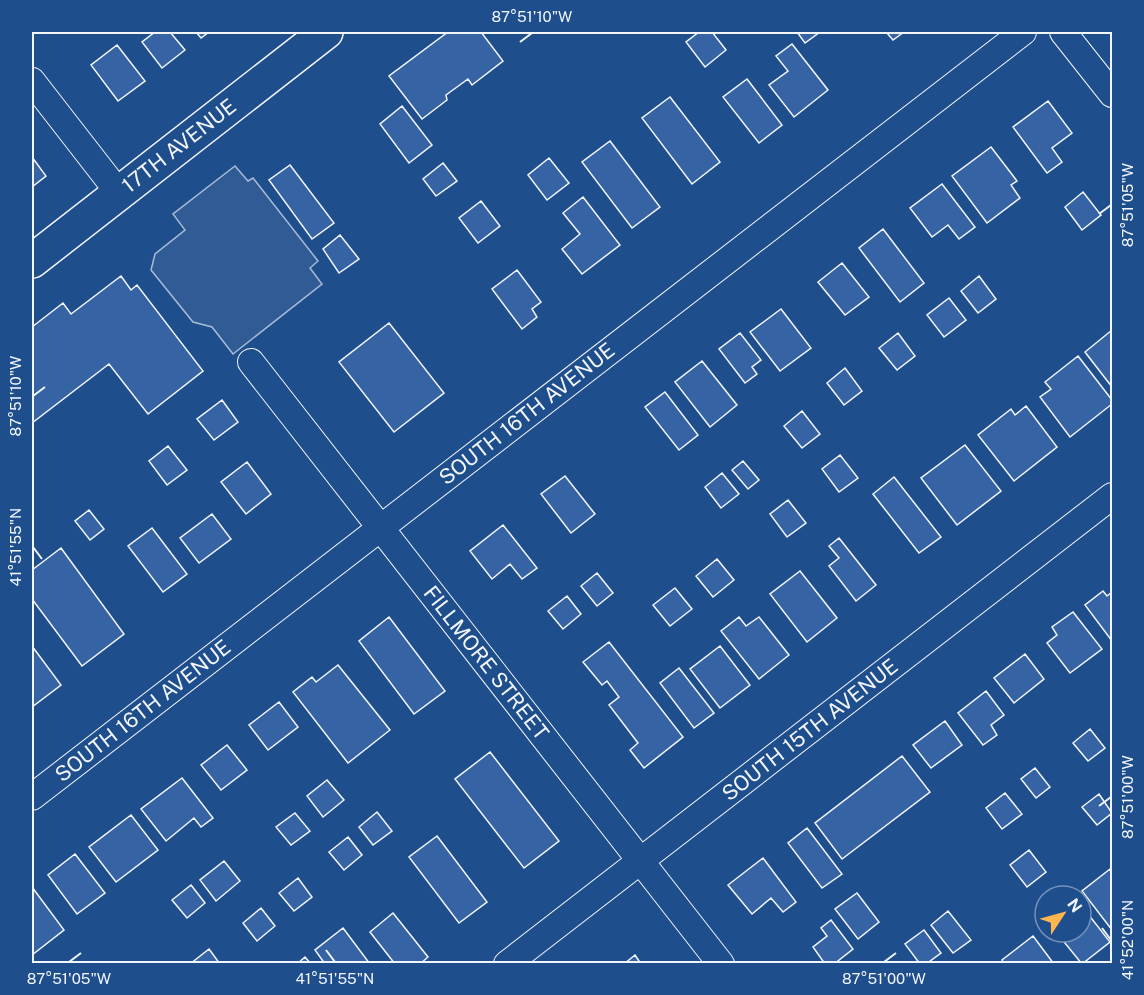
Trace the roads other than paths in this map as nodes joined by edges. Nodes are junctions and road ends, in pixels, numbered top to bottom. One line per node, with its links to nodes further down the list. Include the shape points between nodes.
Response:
1 (326, 32): 6 (street, 17TH AVENUE)
2 (1023, 32): 10 (street, SOUTH 16TH AVENUE)
3 (1063, 32): 5 (street)
4 (32, 81): 6 (street)
5 (1113, 94)
6 (119, 193): 7 (street, 17TH AVENUE)
7 (32, 261)
8 (251, 362): 10 (street, FILLMORE STREET)
9 (1113, 496): 12 (street, SOUTH 15TH AVENUE)
10 (381, 528): 11 (street, SOUTH 16TH AVENUE); 12 (street, FILLMORE STREET)
11 (32, 797)
12 (640, 860): 13 (street, SOUTH 15TH AVENUE); 14 (street, FILLMORE STREET)
13 (507, 963)
14 (721, 963)

